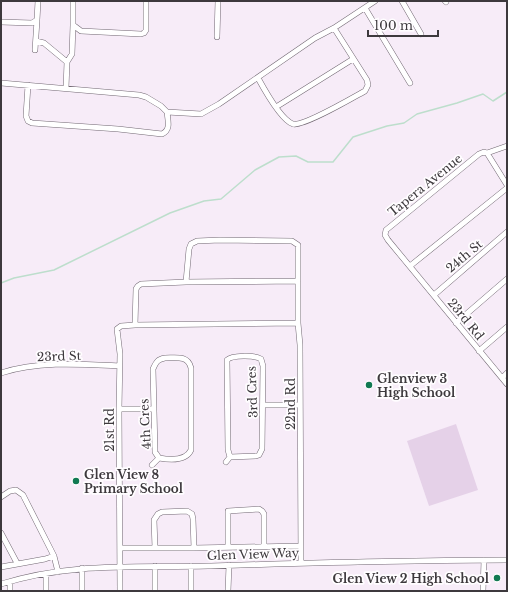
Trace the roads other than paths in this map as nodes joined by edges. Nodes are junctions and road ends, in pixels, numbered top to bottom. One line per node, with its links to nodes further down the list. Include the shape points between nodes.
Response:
1 (38, 1): 8 (street)
2 (73, 1): 10 (street)
3 (146, 1): 10 (street, via 146,30 141,34 81,31)
4 (218, 1): 13 (street)
5 (375, 1): 7 (street)
6 (402, 1): 12 (street)
7 (365, 8): 11 (street); 20 (street)
8 (37, 20): 9 (street, via 32,23); 14 (street)
9 (1, 22)
10 (73, 25): 17 (street, via 72,54)
11 (334, 28): 16 (street); 18 (street, via 315,38)
12 (420, 34)
13 (217, 37)
14 (36, 41): 15 (street); 17 (street, via 44,43)
15 (35, 50)
16 (353, 59): 23 (street); 23 (street, via 367,80 366,90 298,124 287,120)
17 (67, 62): 22 (street)
18 (258, 78): 23 (street); 24 (street, via 200,114)
19 (1, 83): 21 (street)
20 (410, 83)
21 (28, 85): 22 (street); 24 (street, via 26,116 32,123 162,134 169,128)
22 (66, 88): 24 (street, via 140,95)
23 (276, 107)
24 (167, 112)
25 (507, 146): 26 (street)
26 (487, 153): 27 (street); 30 (street, Tapera Avenue, via 480,154 386,230 388,240)
27 (507, 185)
28 (507, 188): 30 (street)
29 (507, 232): 34 (street, 24th St)
30 (410, 266): 34 (street, 23rd Rd)
31 (507, 279): 36 (street)
32 (298, 281): 33 (street); 33 (street, 22nd Rd, via 298,245 292,241 220,240 197,241 191,244); 35 (street, 22nd Rd)
33 (186, 282): 37 (street, via 138,286)
34 (434, 295): 36 (street, 23rd Rd)
35 (298, 323): 37 (street); 46 (street, 22nd Rd)
36 (456, 323): 39 (street, 23rd Rd)
37 (135, 325): 40 (street, 21st Rd, via 121,326 117,329)
38 (507, 327): 39 (street)
39 (479, 351): 43 (street, 23rd Rd)
40 (119, 366): 41 (street, 23rd St, via 45,365); 47 (street, 21st Rd)
41 (1, 373)
42 (507, 373): 43 (street)
43 (502, 378): 44 (street, 23rd Rd)
44 (507, 384)
45 (263, 405): 46 (street); 49 (street, 3rd Cres, via 261,453 256,456); 49 (street, 3rd Cres, via 261,359 256,356 229,358 226,363)
46 (300, 405): 55 (street, 22nd Rd)
47 (119, 409): 48 (street); 58 (street, 21st Rd)
48 (154, 409): 50 (street, 4th Cres, via 155,452); 50 (street, 4th Cres, via 153,369 156,362 165,358 188,360 191,368 191,450 183,458)
49 (230, 457): 51 (street)
50 (159, 458): 52 (street)
51 (226, 462)
52 (152, 465)
53 (1, 497): 61 (street, via 16,490 23,496)
54 (1, 533): 64 (street)
55 (301, 546): 57 (street); 65 (street, 22nd Rd)
56 (228, 547): 57 (street); 57 (street, via 228,511 260,509 264,514); 60 (street)
57 (264, 547)
58 (120, 548): 59 (street); 67 (street, 21st Rd)
59 (155, 548): 60 (street); 60 (street, via 154,520 158,514 187,511 192,514 193,519)
60 (194, 548)
61 (54, 556): 64 (street); 72 (street)
62 (484, 560): 63 (street, Glen View Way); 65 (street, Glen View Way); 83 (street)
63 (507, 560)
64 (17, 563): 70 (street)
65 (301, 563): 66 (street, Glen View Way)
66 (228, 565): 69 (street, Glen View Way); 82 (street)
67 (120, 566): 68 (street, Glen View Way); 71 (street, Glen View Way); 79 (street, 21st Rd)
68 (155, 566): 69 (street, Glen View Way); 80 (street)
69 (191, 566): 81 (street)
70 (1, 567)
71 (82, 568): 72 (street, Glen View Way); 78 (street)
72 (58, 572): 73 (street, Glen View Way)
73 (46, 574): 74 (street, Glen View Way); 77 (street)
74 (10, 582): 75 (street, Glen View Way); 76 (street)
75 (1, 584)
76 (10, 591)
77 (46, 591)
78 (82, 591)
79 (120, 591)
80 (155, 591)
81 (191, 591)
82 (228, 591)
83 (483, 591)

